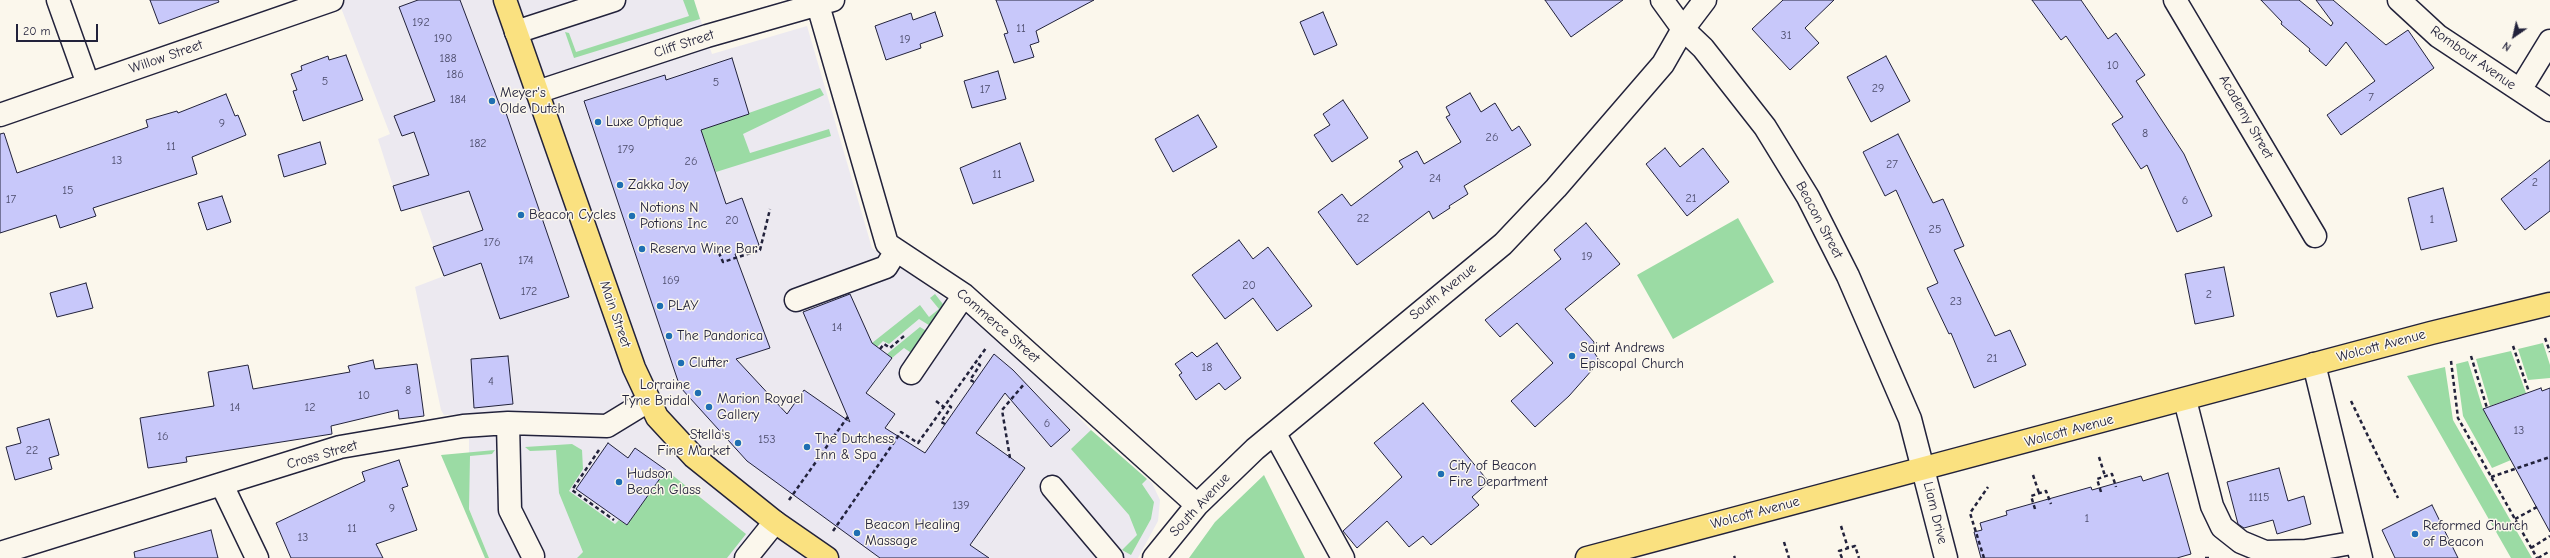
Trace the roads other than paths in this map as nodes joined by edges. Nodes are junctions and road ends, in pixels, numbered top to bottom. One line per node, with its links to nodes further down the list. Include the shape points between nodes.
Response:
1 (58, 0): 13 (street)
2 (332, 0): 13 (street, Willow Street)
3 (505, 0): 11 (main road, Main Street)
4 (614, 0): 11 (street)
5 (1662, 0): 10 (street, Beacon Street)
6 (1705, 0): 10 (street, South Avenue)
7 (2175, 0): 18 (street, Academy Street)
8 (2399, 0): 14 (street, Rombout Avenue, via 2438,36)
9 (825, 2): 15 (street, Cliff Street, via 707,36); 19 (street, Commerce Street, via 887,244)
10 (1683, 29): 28 (street, South Avenue, via 1663,64 1556,188 1503,244); 29 (street, Beacon Street, via 1703,48 1765,127 1808,196 1848,276 1910,419)
11 (516, 32): 15 (main road, Main Street)
12 (2550, 41): 14 (street)
13 (88, 84): 17 (street, Willow Street)
14 (2520, 90): 16 (street, Rombout Avenue)
15 (537, 92): 26 (main road, Main Street)
16 (2550, 110)
17 (0, 115)
18 (2315, 236)
19 (896, 251): 20 (street, Commerce Street); 21 (street, via 886,267)
20 (964, 294): 24 (street); 32 (street, Commerce Street)
21 (796, 300)
22 (2550, 304): 23 (main road, Wolcott Avenue)
23 (2314, 364): 25 (main road, Wolcott Avenue); 34 (street)
24 (911, 372)
25 (2185, 400): 29 (main road, Wolcott Avenue); 34 (street, via 2212,506 2222,526 2241,542 2265,552)
26 (648, 401): 27 (street, Cross Street, via 607,426); 33 (main road, Main Street, via 657,417 694,457)
27 (508, 422): 30 (street, Cross Street, via 463,426 340,447); 36 (street, via 510,510)
28 (1275, 434): 32 (street, South Avenue, via 1255,449); 42 (street)
29 (1924, 469): 43 (main road, Wolcott Avenue); 44 (street, Liam Drive)
30 (222, 485): 35 (street, Cross Street); 37 (street)
31 (1052, 487): 40 (street)
32 (1197, 505): 41 (street, South Avenue)
33 (775, 522): 38 (street); 39 (main road, Main Street)
34 (2359, 550)
35 (0, 553)
36 (533, 556)
37 (257, 558)
38 (746, 558)
39 (827, 558)
40 (1112, 558)
41 (1154, 558)
42 (1343, 558)
43 (1587, 558)
44 (1946, 558)

